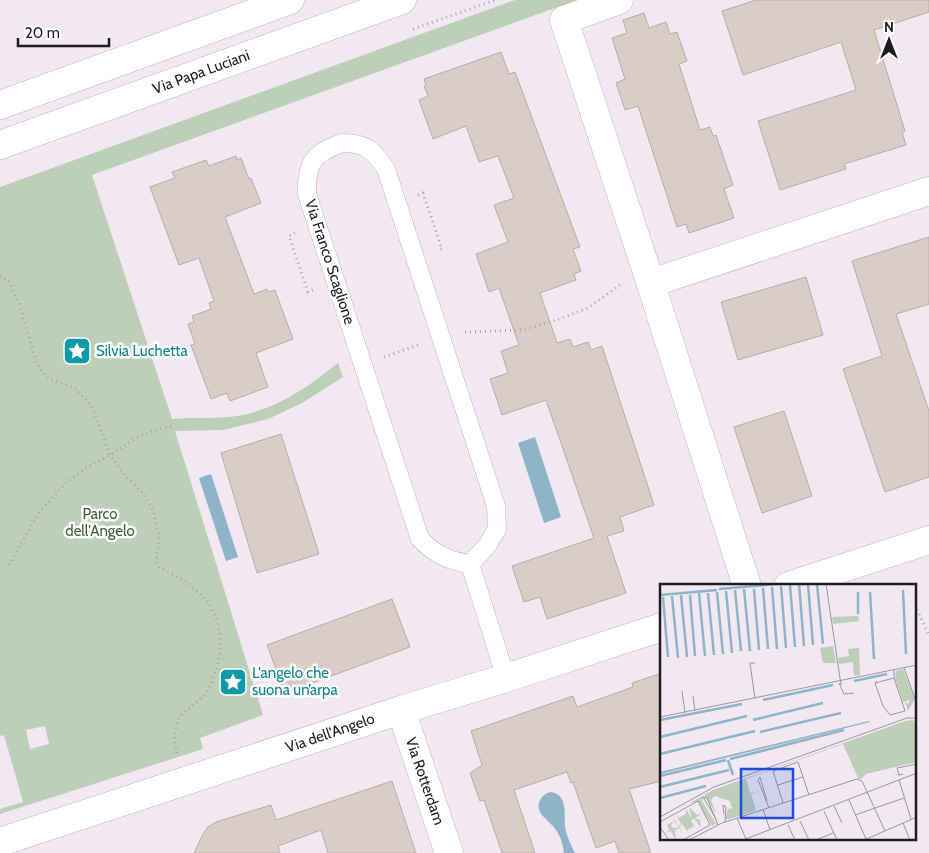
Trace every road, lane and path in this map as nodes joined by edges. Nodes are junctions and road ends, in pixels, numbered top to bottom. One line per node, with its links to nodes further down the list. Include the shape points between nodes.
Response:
1 (290, 0): 4 (street)
2 (402, 0): 5 (street, Via Papa Luciani)
3 (619, 0): 11 (street, via 564,20)
4 (0, 105)
5 (0, 145)
6 (929, 191): 11 (street)
7 (413, 197): 9 (path, via 423,193 442,249)
8 (302, 230): 12 (path, via 290,236 308,292)
9 (430, 253)
10 (0, 276): 17 (path, via 8,280 19,303 37,364 49,379 75,388 93,408)
11 (650, 279): 13 (path, via 628,281 588,308 523,330); 21 (street)
12 (320, 288)
13 (456, 332)
14 (420, 345): 15 (path)
15 (377, 359)
16 (174, 426): 17 (path, via 136,438)
17 (110, 455): 20 (path, via 66,483 40,511); 28 (path, via 153,510 159,536 156,561 159,567 187,582 210,604 218,623 221,647 218,668 207,693 179,717 174,735)
18 (929, 540): 22 (street)
19 (470, 564): 19 (lane, Via Franco Scaglione, via 497,529 496,506 386,169 370,149 357,143 342,143 325,149 313,160 306,176 307,194 420,539 444,558); 26 (lane)
20 (9, 565)
21 (746, 584)
22 (794, 584)
23 (916, 607): 25 (path)
24 (660, 628): 26 (street, Via dell'Angelo)
25 (929, 636)
26 (506, 678): 27 (street, Via dell'Angelo)
27 (401, 710): 28 (street, Via dell'Angelo); 30 (street, Via Rotterdam)
28 (186, 782): 29 (street, Via dell'Angelo)
29 (0, 842)
30 (449, 853)

